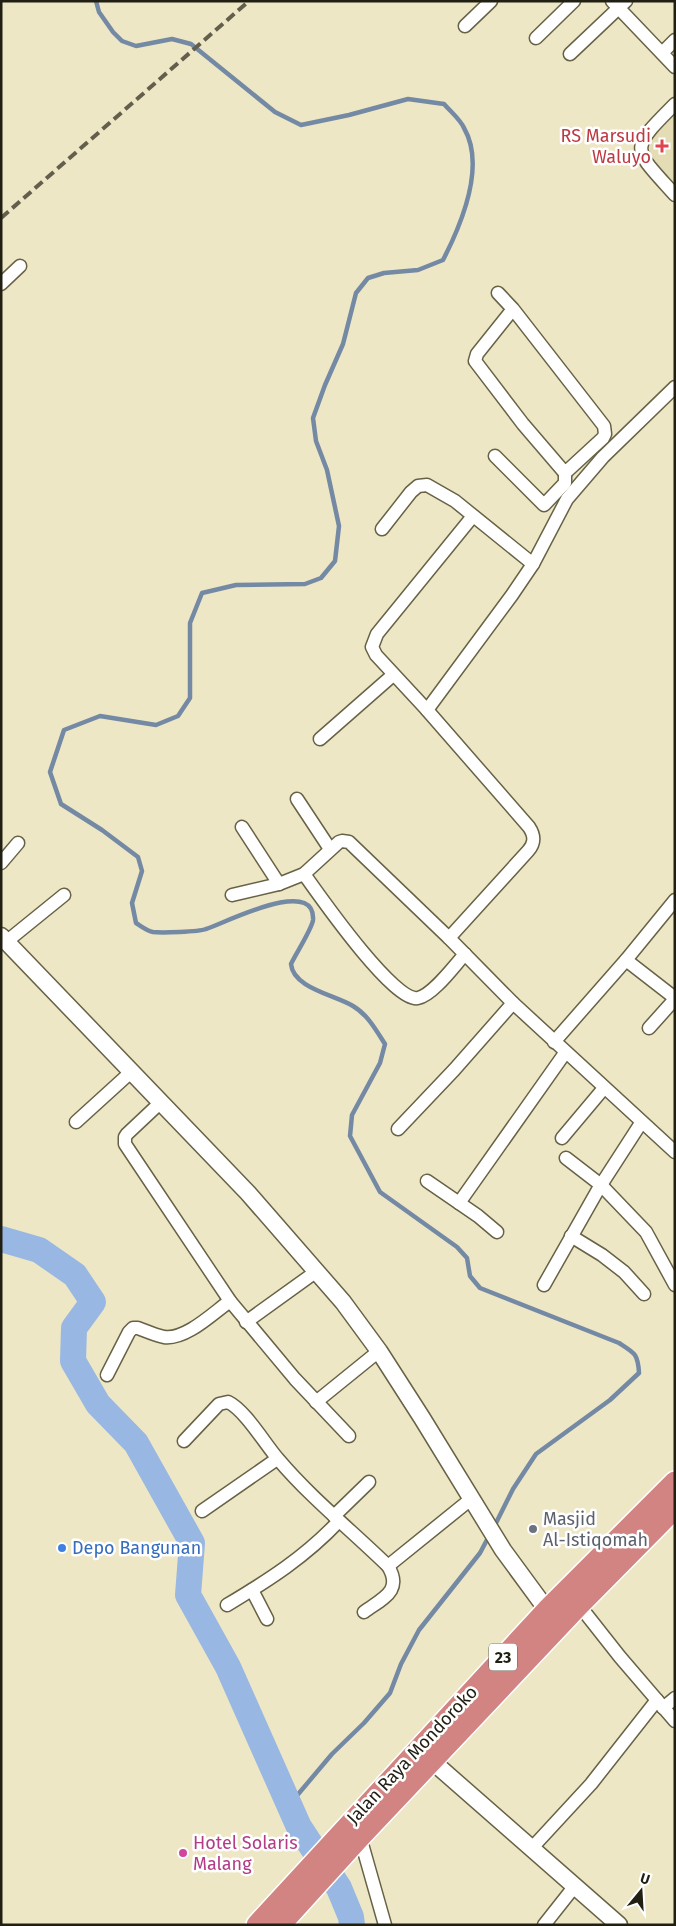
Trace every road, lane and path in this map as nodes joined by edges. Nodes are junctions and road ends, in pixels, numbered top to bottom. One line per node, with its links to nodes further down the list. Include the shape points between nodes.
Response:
1 (491, 1): 4 (street)
2 (574, 1): 5 (street)
3 (619, 4): 7 (street); 8 (street)
4 (465, 26)
5 (536, 38)
6 (675, 40): 7 (street)
7 (662, 53): 9 (street)
8 (570, 54)
9 (675, 67)
10 (675, 104): 11 (street, via 644,137 640,150 645,162)
11 (675, 195)
12 (20, 266): 13 (street)
13 (1, 284)
14 (498, 293): 15 (street)
15 (513, 309): 17 (street, via 604,426 605,434); 22 (street, via 475,360)
16 (675, 387): 19 (street)
17 (594, 446): 19 (street); 20 (street)
18 (495, 456): 22 (street, via 544,505 565,483)
19 (604, 457): 21 (street)
20 (579, 460): 21 (street); 22 (street)
21 (590, 472): 25 (street, via 568,500)
22 (565, 473)
23 (472, 516): 24 (street, via 445,494 422,485 411,492); 25 (street); 26 (street, via 375,638 373,651)
24 (382, 529)
25 (533, 564): 27 (street)
26 (393, 675): 27 (street); 28 (street)
27 (427, 710): 39 (street, via 534,836 528,851)
28 (320, 739)
29 (297, 799): 32 (street)
30 (242, 827): 35 (street)
31 (18, 842): 33 (street)
32 (330, 849): 34 (street); 39 (street, via 342,841 350,842)
33 (1, 863)
34 (304, 874): 35 (street); 41 (street, via 387,981 408,997 417,998 427,993)
35 (279, 884): 37 (street)
36 (64, 895): 40 (street)
37 (232, 895)
38 (675, 900): 42 (street)
39 (449, 938): 41 (street)
40 (4, 939): 48 (street)
41 (465, 954): 44 (street)
42 (626, 960): 43 (street); 46 (street)
43 (675, 999): 45 (street)
44 (513, 1003): 46 (street); 53 (street)
45 (649, 1028)
46 (554, 1042): 47 (street)
47 (565, 1053): 49 (street); 59 (street)
48 (131, 1072): 50 (street); 51 (street)
49 (604, 1088): 52 (street); 54 (street)
50 (160, 1103): 62 (street, via 248,1193); 66 (street, via 127,1134 124,1144)
51 (76, 1122)
52 (641, 1123): 55 (street); 58 (street)
53 (398, 1129)
54 (562, 1138)
55 (675, 1152)
56 (566, 1158): 58 (street)
57 (426, 1181): 59 (street)
58 (601, 1185): 61 (street); 64 (street, via 646,1232)
59 (459, 1203): 60 (street)
60 (497, 1232)
61 (571, 1236): 63 (street); 65 (street, via 624,1272)
62 (317, 1271): 67 (street); 68 (street)
63 (544, 1285)
64 (675, 1285)
65 (644, 1294)
66 (230, 1300): 67 (street); 69 (street, via 176,1337 133,1328)
67 (246, 1322): 70 (street)
68 (380, 1352): 70 (street); 76 (street)
69 (107, 1375)
70 (316, 1402): 71 (street)
71 (349, 1436)
72 (184, 1441): 73 (street, via 219,1404 228,1402 237,1408)
73 (278, 1459): 78 (street); 79 (street)
74 (370, 1482): 79 (street)
75 (675, 1482): 84 (highway, Jalan Raya Mondoroko / 23)
76 (471, 1499): 80 (street); 84 (street)
77 (675, 1508): 83 (highway, Jalan Raya Mondoroko / 23)
78 (202, 1511)
79 (336, 1518): 80 (street); 81 (street, via 303,1556)
80 (388, 1566): 85 (street, via 394,1578 393,1587)
81 (252, 1590): 82 (street); 86 (street)
82 (226, 1605)
83 (578, 1605): 88 (street); 90 (highway, Jalan Raya Mondoroko / 23)
84 (547, 1610): 92 (highway, Jalan Raya Mondoroko / 23)
85 (364, 1612)
86 (267, 1618)
87 (675, 1698): 88 (street)
88 (660, 1704): 89 (street); 93 (street)
89 (675, 1721)
90 (432, 1761): 91 (highway, Jalan Raya Mondoroko / 23); 93 (street)
91 (360, 1837): 92 (highway, Jalan Raya Mondoroko / 23); 98 (street)
92 (340, 1846): 94 (highway, Jalan Raya Mondoroko / 23)
93 (532, 1849): 95 (street)
94 (302, 1887): 96 (highway, Jalan Raya Mondoroko / 23); 97 (highway, Jalan Raya Mondoroko / 23)
95 (574, 1887): 99 (street); 100 (street)
96 (257, 1925)
97 (280, 1925)
98 (385, 1925)
99 (544, 1925)
100 (619, 1925)

